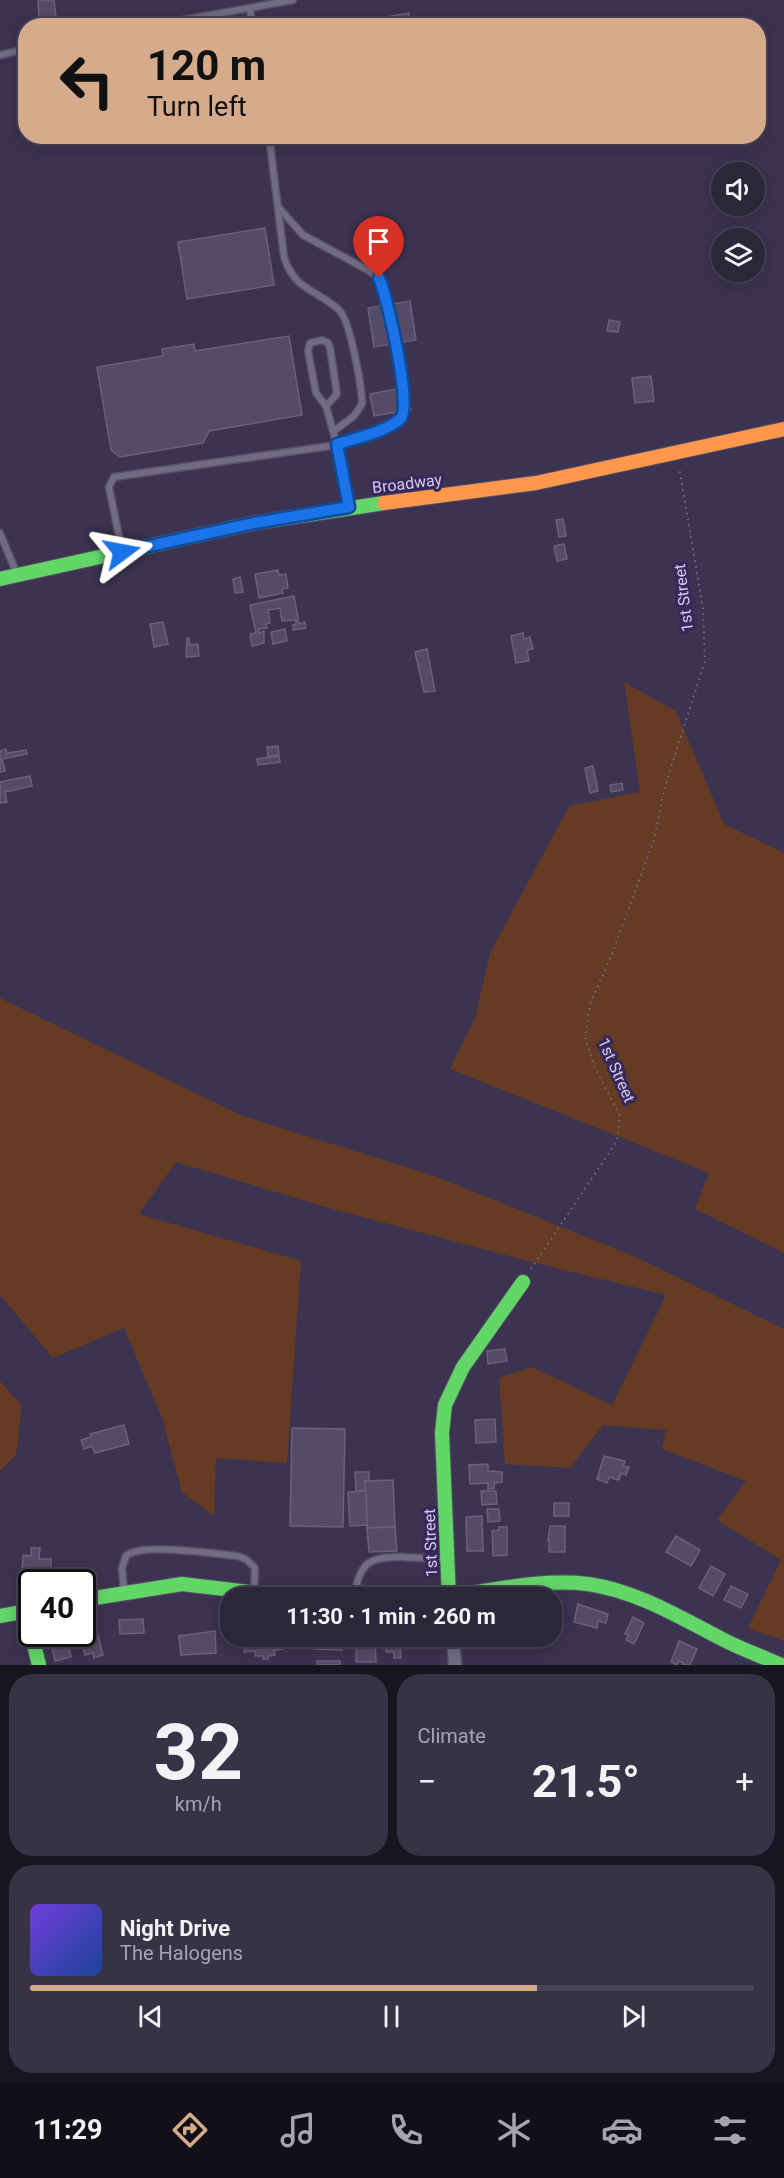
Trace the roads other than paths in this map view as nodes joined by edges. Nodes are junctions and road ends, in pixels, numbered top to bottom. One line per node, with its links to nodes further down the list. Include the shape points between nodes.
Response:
1 (293, 0): 2 (lane)
2 (250, 8): 3 (lane); 4 (lane)
3 (194, 18)
4 (251, 18)
5 (18, 51): 6 (lane)
6 (0, 54)
7 (269, 144): 8 (lane)
8 (279, 208): 11 (lane, via 284,257 290,274 339,310 350,337 362,404 354,416); 12 (lane, via 303,235 368,270 379,278 382,286 405,410 400,419 387,427)
9 (326, 406): 9 (lane, via 337,393 330,348 322,340 310,343 308,351 316,393); 11 (lane)
10 (784, 429): 13 (street, Broadway, via 536,483)
11 (334, 431): 12 (lane)
12 (337, 444): 13 (lane); 15 (lane, via 114,477 109,487)
13 (349, 507): 15 (street, Broadway)
14 (0, 533): 16 (lane)
15 (122, 552): 16 (street, Broadway)
16 (17, 575): 17 (street, Broadway)
17 (0, 579)
18 (522, 1282): 19 (street, 1st Street, via 459,1376 446,1404 442,1433)
19 (447, 1559): 21 (lane, via 380,1557 363,1568); 22 (street, 1st Street)
20 (254, 1587): 25 (lane, via 255,1568 238,1556 133,1551 126,1556 122,1568)
21 (356, 1587)
22 (446, 1587)
23 (518, 1587): 33 (street, via 566,1582 629,1595)
24 (220, 1588): 25 (street, via 182,1584)
25 (124, 1594): 26 (street)
26 (96, 1598)
27 (18, 1613): 28 (street)
28 (0, 1616)
29 (36, 1647): 31 (street)
30 (454, 1647): 32 (street)
31 (39, 1665)
32 (455, 1665)
33 (781, 1665)

